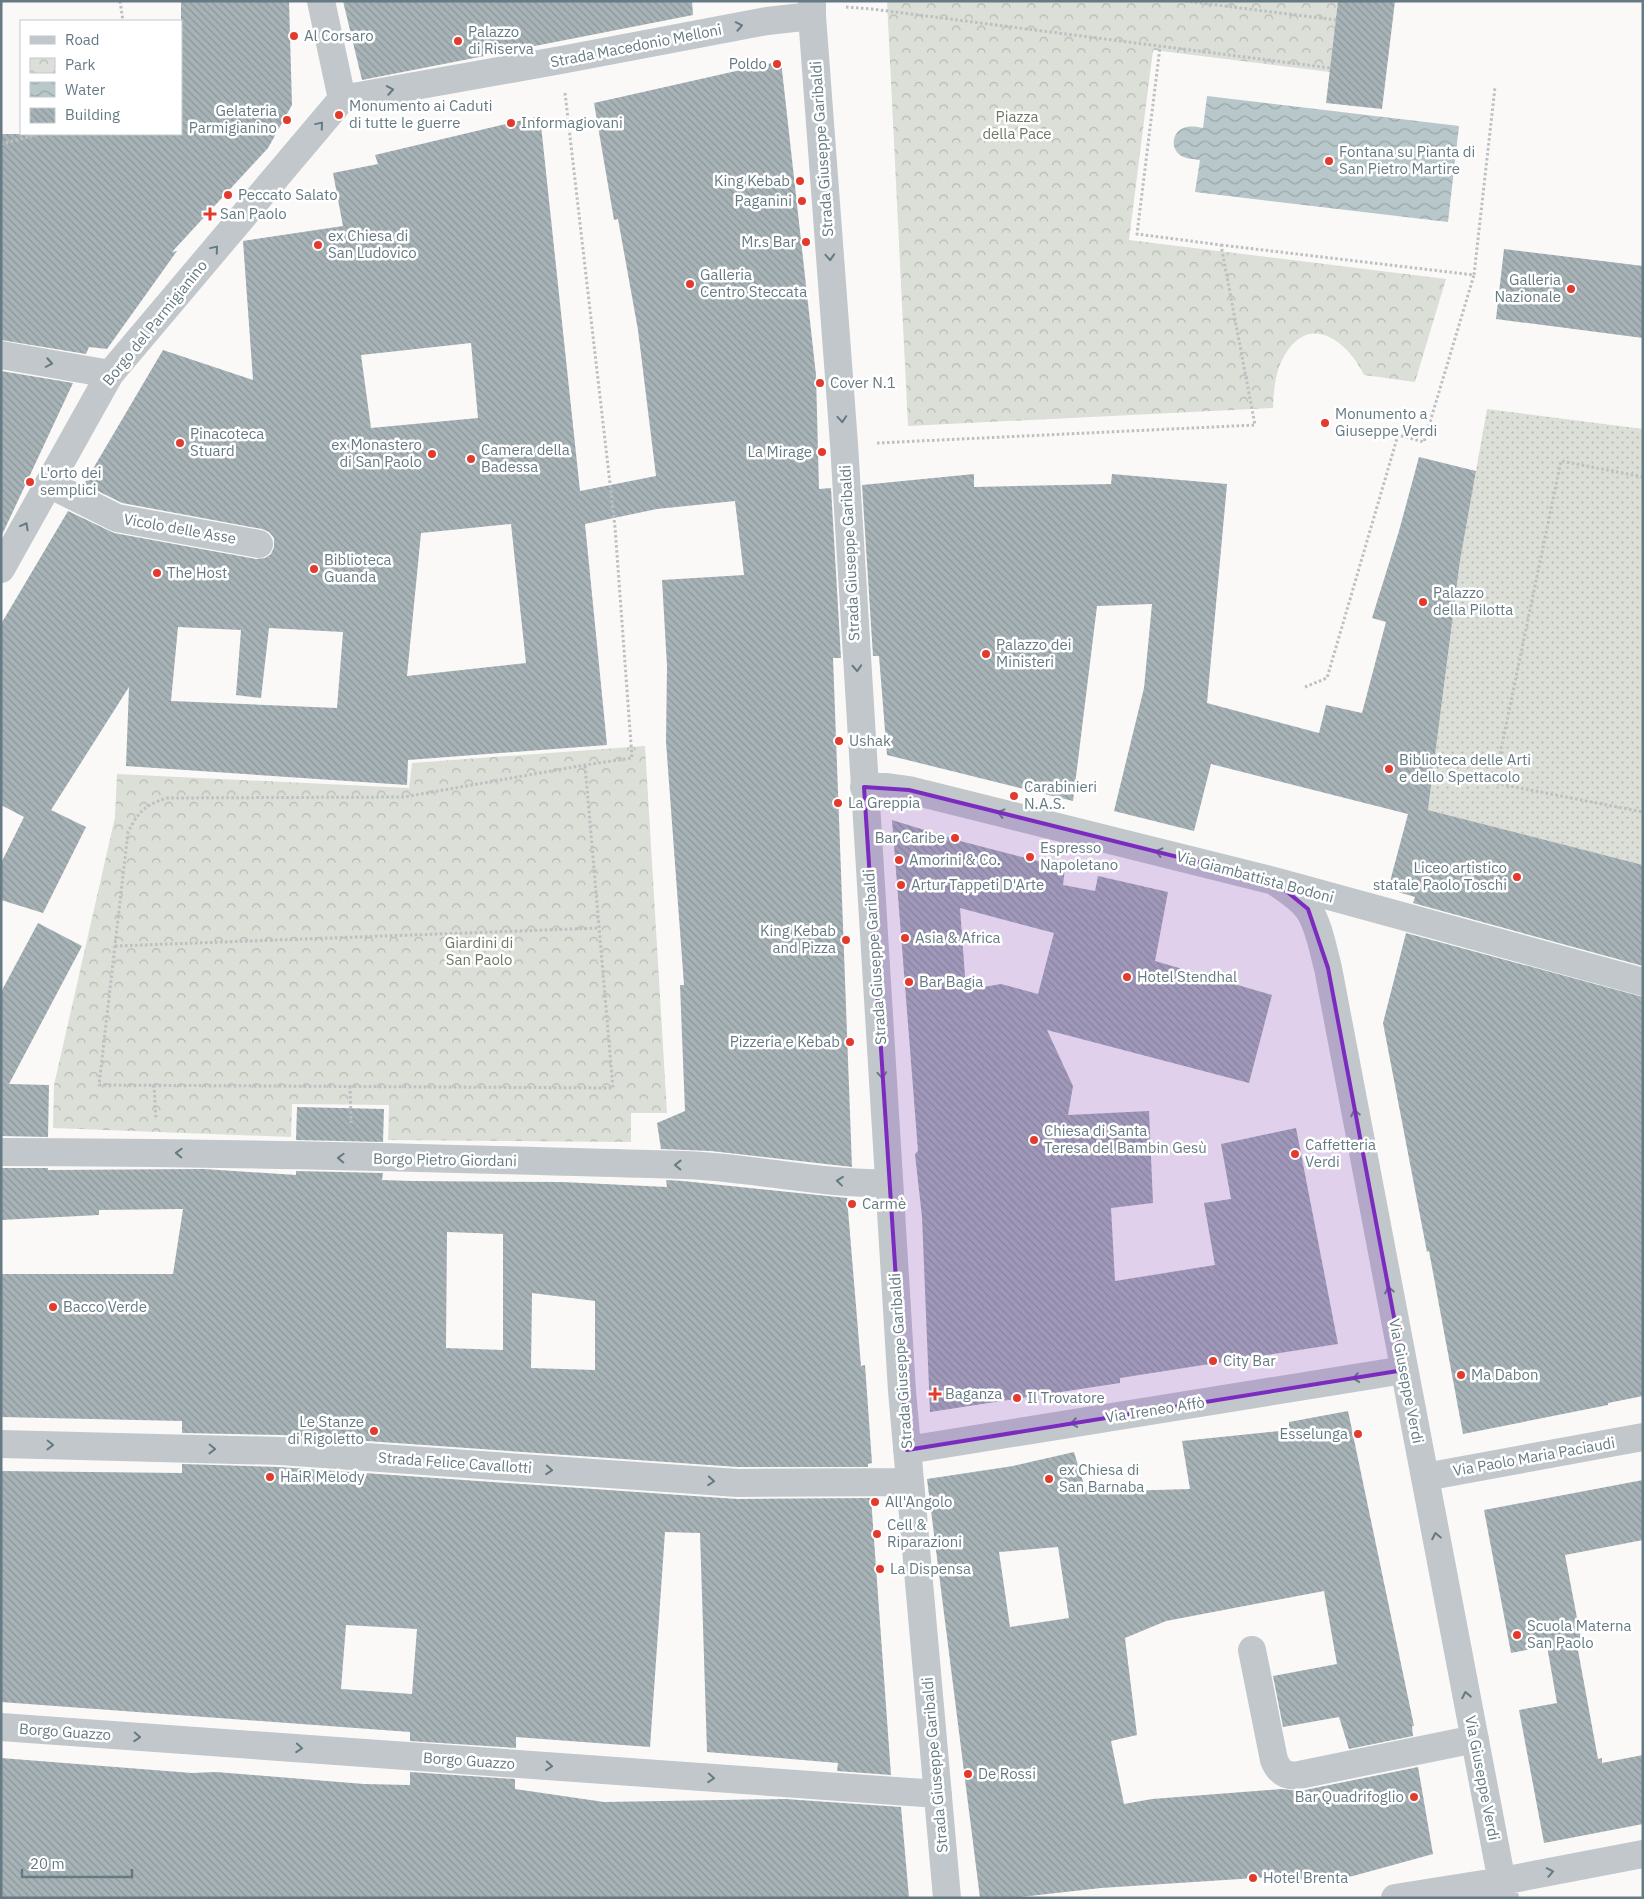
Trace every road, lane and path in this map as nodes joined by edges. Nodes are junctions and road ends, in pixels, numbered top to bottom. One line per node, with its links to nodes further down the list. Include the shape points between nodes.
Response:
1 (120, 1): 5 (path)
2 (321, 1): 11 (street)
3 (1185, 1): 6 (path)
4 (812, 7): 7 (path, via 872,9); 8 (street, Strada Macedonio Melloni, one-way to 4, via 767,21); 18 (street, Strada Giuseppe Garibaldi, one-way to 18)
5 (123, 20)
6 (1336, 20)
7 (1160, 46): 9 (path); 14 (path, via 1137,234)
8 (561, 60): 11 (street, Strada Macedonio Melloni, one-way to 8); 24 (path, via 615,528 632,758)
9 (1330, 68)
10 (1496, 87): 15 (path)
11 (342, 99): 17 (street, Borgo del Parmigianino, one-way to 11)
12 (36, 135): 13 (path)
13 (1, 144)
14 (1222, 244): 15 (path); 18 (path, via 1255,425)
15 (1474, 275): 23 (path, via 1424,442 1398,435 1326,678)
16 (1, 355): 17 (street, one-way to 17)
17 (110, 374): 20 (street, Borgo del Parmigianino)
18 (844, 444): 25 (street, Strada Giuseppe Garibaldi, one-way to 25)
19 (1643, 477): 26 (path, via 1560,461 1494,783)
20 (49, 484): 21 (street, Vicolo delle Asse, via 117,518); 22 (street, Borgo del Parmigianino, one-way to 20)
21 (259, 544)
22 (1, 569)
23 (1304, 687)
24 (584, 764): 28 (path); 29 (path, via 404,797 167,798 149,804 136,816 128,832)
25 (864, 787): 27 (street, Via Giambattista Bodoni, one-way to 25, via 910,790); 32 (street, Strada Giuseppe Garibaldi, one-way to 32)
26 (1643, 812)
27 (1274, 881): 30 (street, Via Giambattista Bodoni); 33 (street, Via Giuseppe Verdi, one-way to 27, via 1328,968 1318,931 1308,910)
28 (599, 928): 29 (path); 29 (path, via 613,1088 99,1085)
29 (114, 946)
30 (1643, 982)
31 (1, 1152): 32 (street, Borgo Pietro Giordani, one-way to 31, via 688,1165 158,1152)
32 (889, 1183): 36 (street, Strada Giuseppe Garibaldi)
33 (1404, 1370): 36 (street, Via Ireneo Affò, one-way to 36); 37 (street, Via Giuseppe Verdi)
34 (1643, 1437): 37 (street, Via Paolo Maria Paciaudi)
35 (1, 1444): 38 (street, Strada Felice Cavallotti, one-way to 38, via 280,1451 738,1483)
36 (907, 1450): 38 (street, Strada Giuseppe Garibaldi)
37 (1425, 1477): 41 (street, Via Giuseppe Verdi, one-way to 37)
38 (910, 1482): 42 (street, Strada Giuseppe Garibaldi)
39 (1252, 1650): 41 (street, via 1274,1760 1285,1774 1299,1775)
40 (1, 1727): 42 (street, Borgo Guazzo, one-way to 42)
41 (1475, 1739): 44 (street, Via Giuseppe Verdi)
42 (938, 1794): 45 (street, Strada Giuseppe Garibaldi)
43 (1643, 1854): 44 (street, one-way to 43)
44 (1503, 1889): 46 (street)
45 (947, 1898)
46 (1395, 1898)

